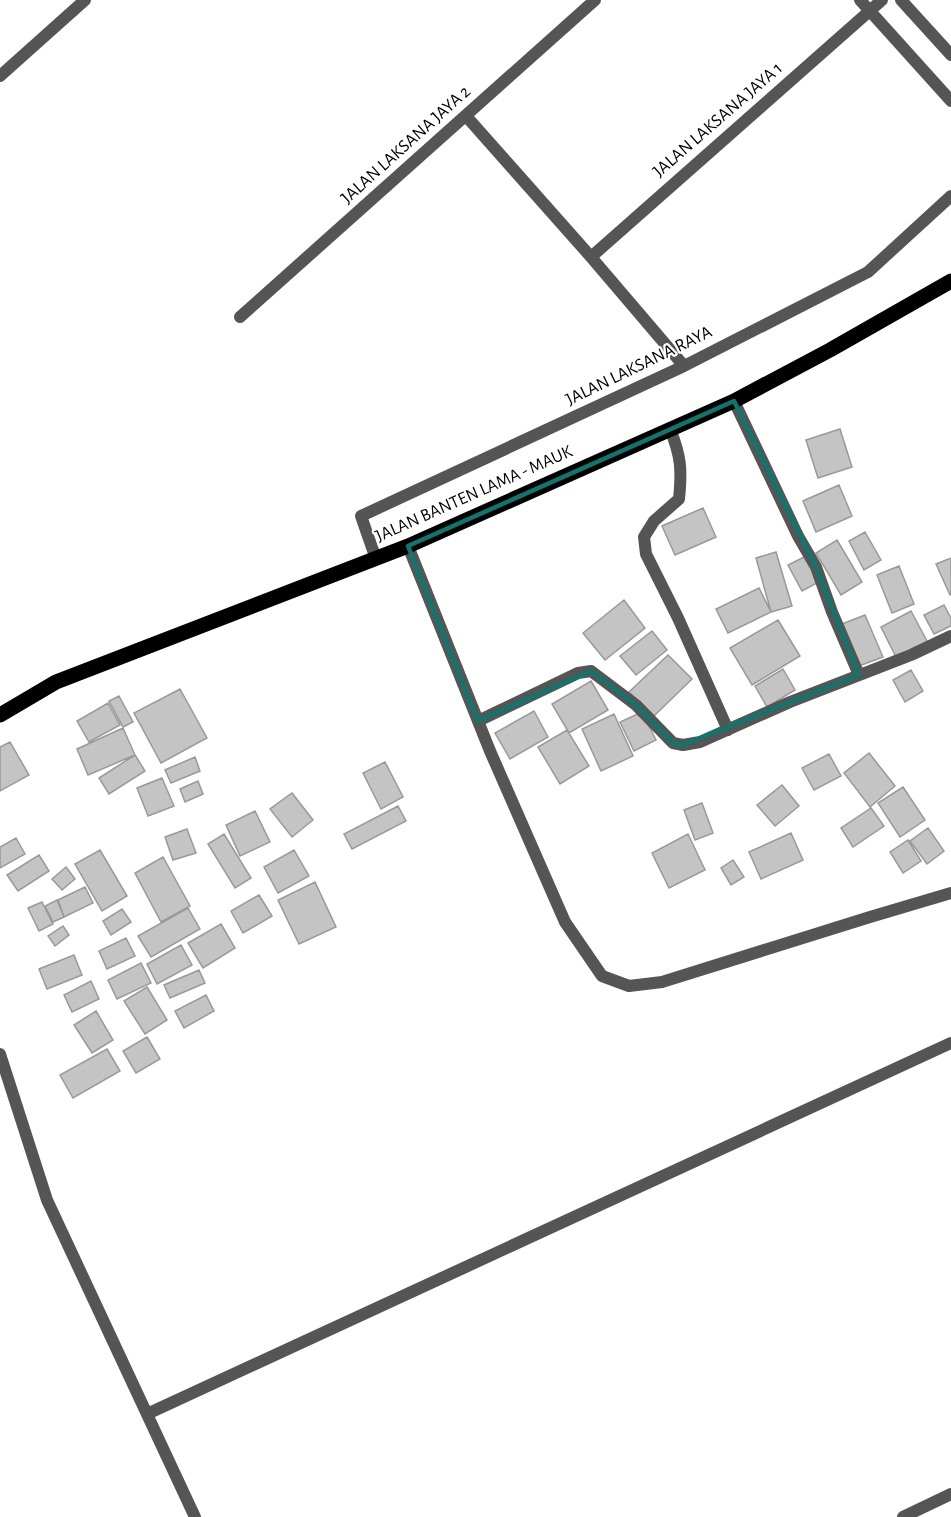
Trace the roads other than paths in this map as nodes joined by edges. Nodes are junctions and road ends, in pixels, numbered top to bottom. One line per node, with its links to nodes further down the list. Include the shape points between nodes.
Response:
1 (85, 0): 8 (street)
2 (595, 0): 10 (street, JALAN LAKSANA JAYA 2)
3 (860, 0): 6 (street)
4 (882, 0): 6 (street, JALAN LAKSANA JAYA 1)
5 (901, 0): 7 (street)
6 (869, 11): 9 (street); 12 (street, JALAN LAKSANA JAYA 1)
7 (951, 54)
8 (0, 76)
9 (951, 101)
10 (466, 116): 12 (street); 14 (street, JALAN LAKSANA JAYA 2)
11 (951, 196): 15 (street, JALAN LAKSANA RAYA, via 868,272)
12 (591, 257): 15 (street)
13 (951, 281): 16 (main road, JALAN BANTEN LAMA - MAUK)
14 (240, 317)
15 (684, 366): 19 (street, JALAN LAKSANA RAYA, via 362,516)
16 (734, 400): 17 (main road, JALAN BANTEN LAMA - MAUK); 21 (street, via 816,567)
17 (670, 429): 18 (main road, JALAN BANTEN LAMA - MAUK); 24 (street, via 682,475 679,499 654,521 644,537 646,554)
18 (408, 546): 19 (main road, JALAN BANTEN LAMA - MAUK); 23 (street)
19 (376, 559): 22 (main road, JALAN BANTEN LAMA - MAUK, via 56,682)
20 (951, 636): 21 (street)
21 (859, 675): 24 (street)
22 (0, 715)
23 (478, 721): 24 (street, via 578,673 591,671 636,705 673,743 700,742); 25 (street, via 565,922 602,976 629,986 662,982)
24 (728, 730)
25 (951, 893)
26 (951, 1043): 28 (street)
27 (0, 1054): 28 (street, via 47,1200)
28 (147, 1414): 30 (street)
29 (951, 1494): 31 (street)
30 (195, 1517)
31 (903, 1517)

